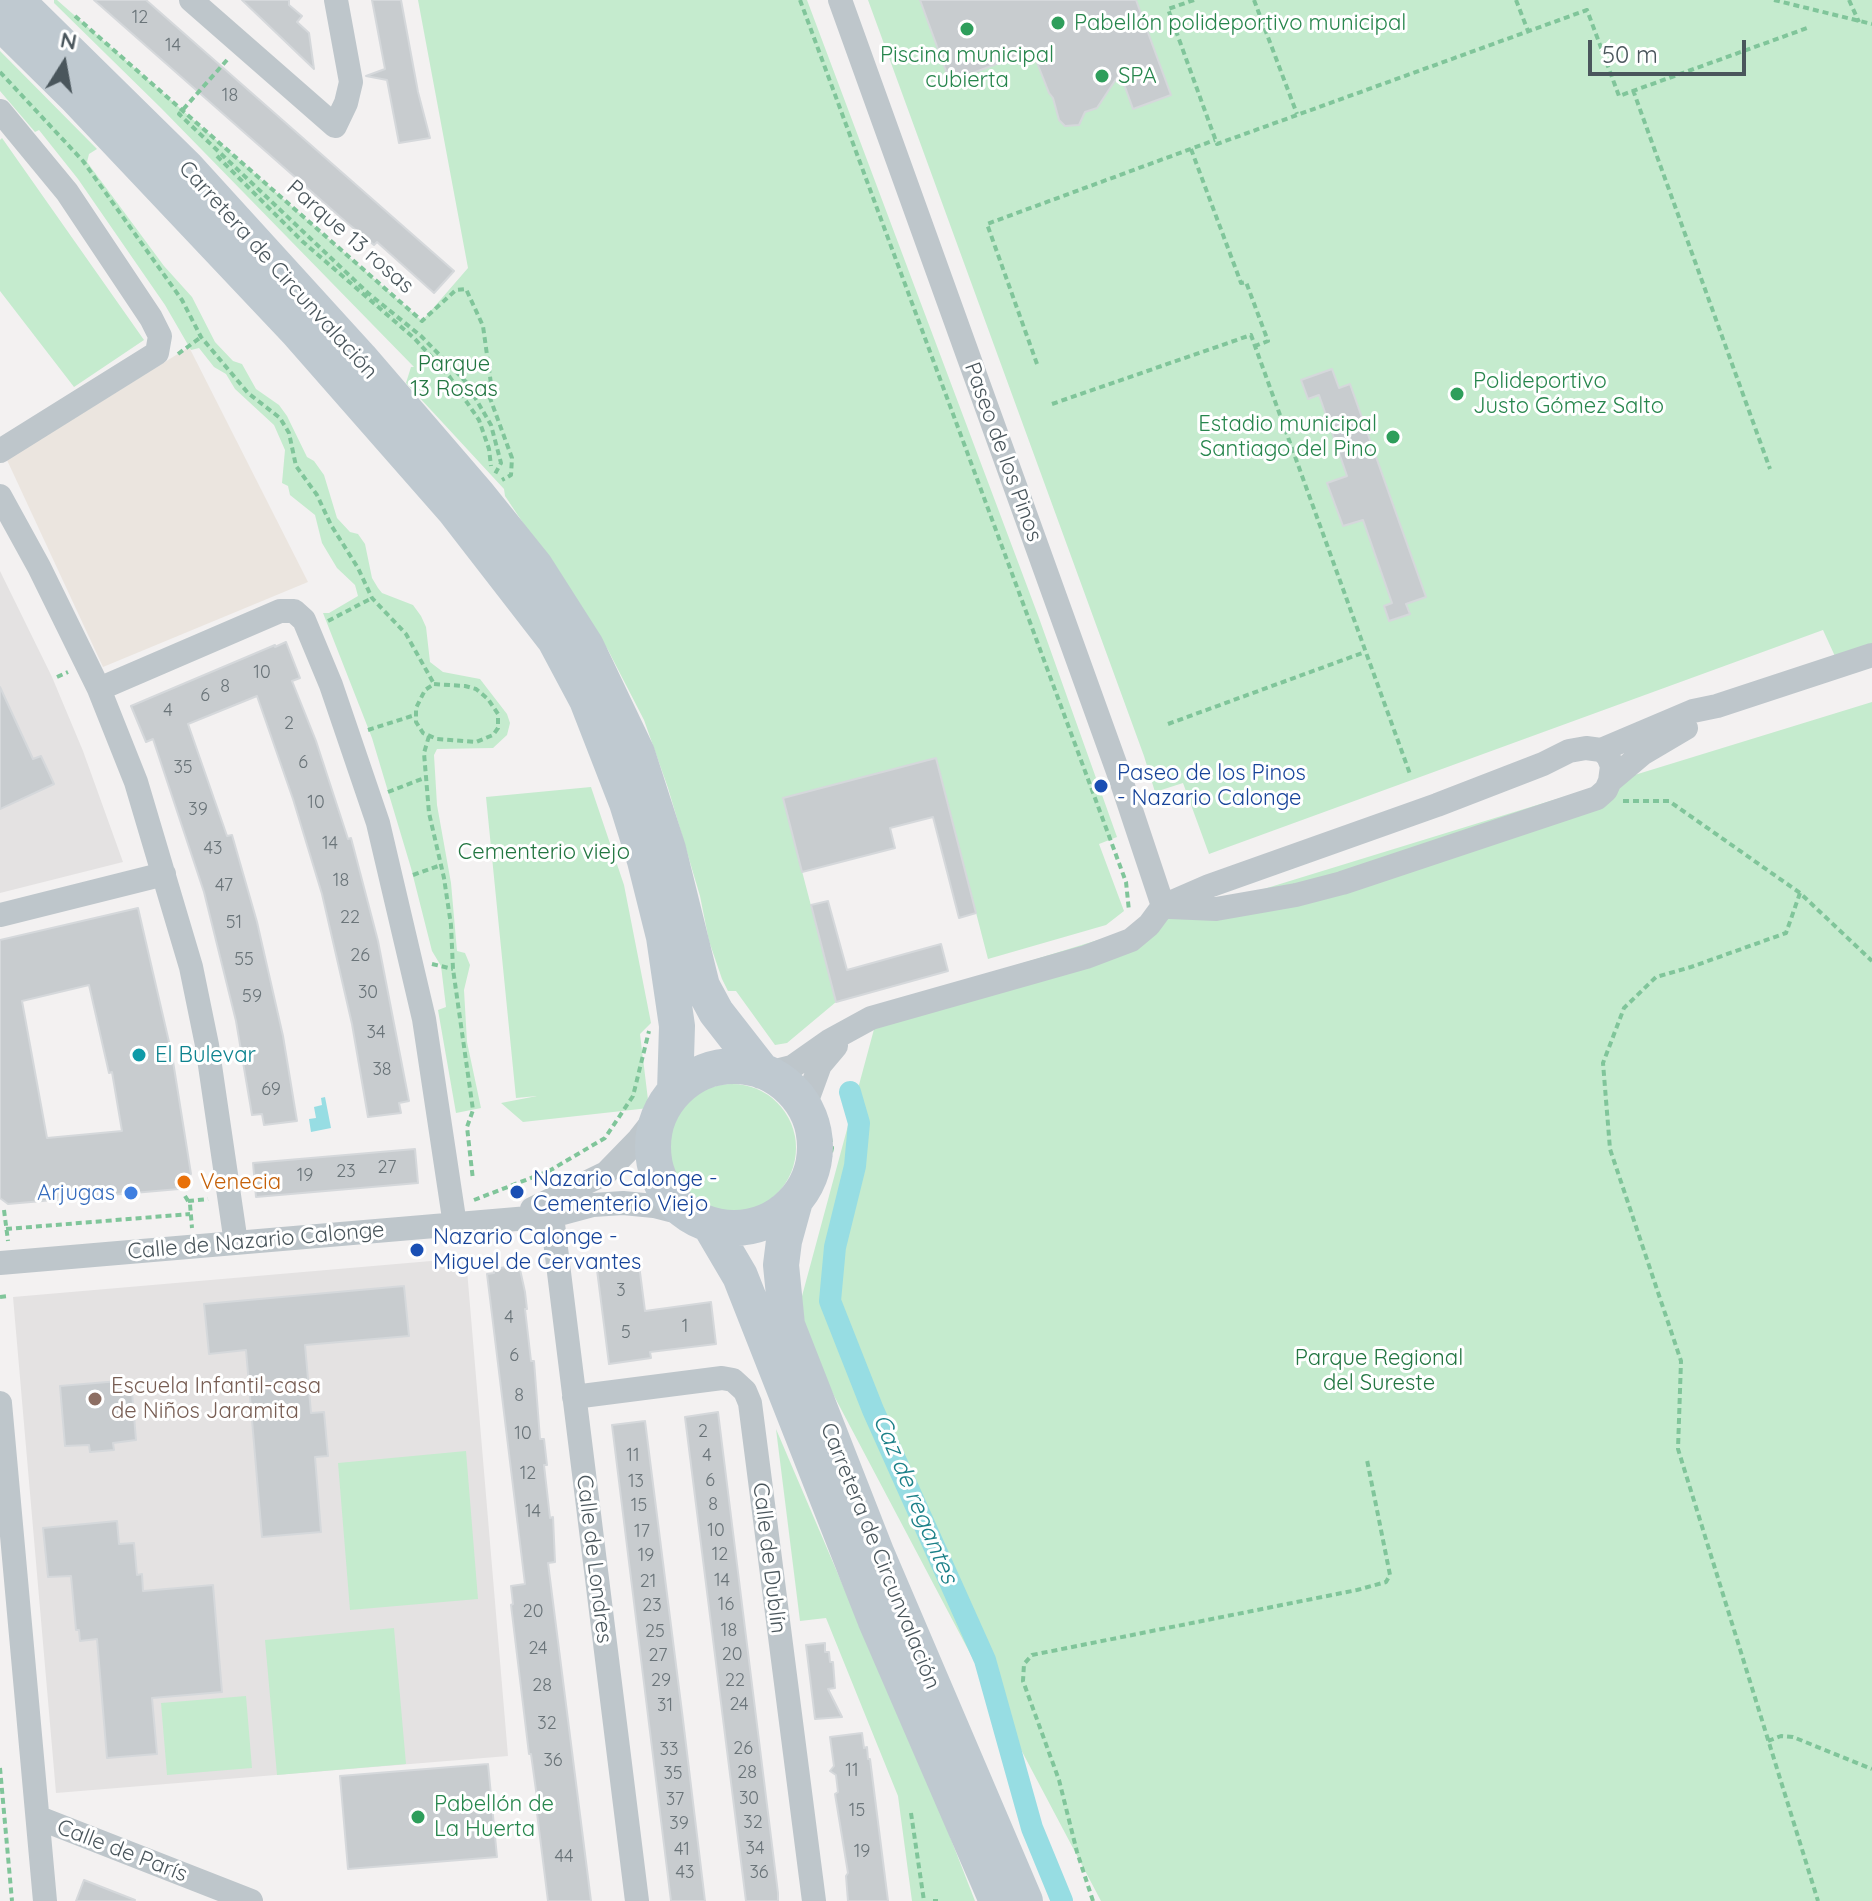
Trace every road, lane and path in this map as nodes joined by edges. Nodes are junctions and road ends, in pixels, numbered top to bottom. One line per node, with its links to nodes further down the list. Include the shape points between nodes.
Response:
1 (16, 0): 36 (main road, Carretera de Circunvalación, via 187,168 360,358)
2 (191, 0): 3 (street, via 335,126 351,82)
3 (336, 0)
4 (800, 0): 60 (path, via 1126,882 1130,901)
5 (840, 0): 58 (street, Paseo de los Pinos)
6 (1194, 0): 11 (path)
7 (1254, 0): 25 (path)
8 (1516, 0): 18 (path)
9 (1774, 0): 15 (path)
10 (1849, 0): 15 (path)
11 (1180, 2): 27 (path, via 1168,9)
12 (68, 9): 23 (path, Parque 13 rosas)
13 (71, 19): 19 (path)
14 (0, 22): 67 (main road, Carretera de Circunvalación, via 297,331 455,511 555,640 587,700 627,803 664,937 677,1026)
15 (1859, 22): 16 (path)
16 (1872, 24)
17 (1810, 27): 22 (path)
18 (1528, 31): 22 (path, via 1587,10 1619,96); 25 (path)
19 (92, 40)
20 (232, 55): 23 (path)
21 (0, 72): 29 (path)
22 (1633, 90): 35 (path)
23 (182, 110): 36 (path, via 179,114 466,382 491,425 501,463); 36 (path, Parque 13 rosas, via 422,321 456,290 466,289 483,326 490,398 512,458 511,475)
24 (0, 111): 34 (street, via 67,192 160,336 157,353)
25 (1297, 114): 27 (path, via 1217,144)
26 (172, 117): 36 (path, Parque 13 rosas, via 449,376 479,420 489,449)
27 (1215, 140): 28 (path)
28 (1191, 149): 31 (path, via 1268,341); 32 (path, via 987,224)
29 (84, 159): 30 (path); 38 (path, via 182,300 201,337 248,393 280,418 296,466)
30 (75, 166)
31 (1255, 346): 33 (path, via 1251,335); 40 (path)
32 (1037, 364)
33 (1052, 404)
34 (0, 451)
35 (1770, 469)
36 (489, 482): 66 (main road, Carretera de Circunvalación, via 586,646 637,753 702,986 716,1012)
37 (0, 496): 43 (street)
38 (372, 598): 39 (path); 42 (path, via 406,634)
39 (314, 622): 43 (street, via 294,611 280,611); 72 (street, via 378,823 424,1019)
40 (1365, 652): 46 (path); 50 (path)
41 (1872, 655): 44 (street)
42 (434, 684): 45 (path, via 421,696); 48 (path, via 476,689 498,714 498,728 476,742)
43 (99, 689): 55 (street, via 136,782)
44 (1717, 706): 49 (street); 52 (street, via 1634,759)
45 (415, 715): 47 (path); 48 (path)
46 (1168, 724)
47 (366, 732)
48 (429, 736): 51 (path, via 424,753)
49 (1601, 750): 52 (street, via 1612,766); 58 (street, via 1569,751)
50 (1410, 774)
51 (427, 777): 53 (path); 54 (path)
52 (1610, 781): 57 (path, via 1613,796 1624,802 1669,801); 58 (street, via 1597,798 1342,883 1216,909)
53 (387, 792)
54 (441, 865): 56 (path); 63 (path)
55 (164, 874): 59 (street); 77 (street, via 205,1031)
56 (410, 876)
57 (1800, 893): 61 (path); 84 (path, via 1786,933 1656,977 1624,1008 1603,1063 1610,1149 1681,1361 1678,1449)
58 (1163, 906): 64 (street, via 1131,940)
59 (0, 915)
60 (1125, 920)
61 (1872, 961)
62 (432, 964): 63 (path)
63 (453, 969): 69 (path, via 473,1110 467,1127)
64 (853, 1027): 66 (street, via 792,1067); 68 (street, via 820,1065)
65 (651, 1029): 72 (path, via 633,1096 605,1138 549,1171 485,1194)
66 (765, 1072): 67 (main road, via 749,1067 709,1069); 68 (main road)
67 (668, 1101): 74 (street, Calle de Nazario Calonge, via 606,1173); 75 (main road, via 653,1143 656,1168 666,1191)
68 (815, 1108): 70 (main road, via 816,1155); 70 (path, via 832,1148 826,1176)
69 (473, 1182)
70 (805, 1200): 75 (main road, via 756,1225 733,1228); 97 (main road, Carretera de Circunvalación, via 784,1241 787,1325 876,1552)
71 (190, 1214): 76 (path)
72 (462, 1216): 74 (street, Calle de Nazario Calonge); 77 (street, Calle de Nazario Calonge)
73 (552, 1216): 74 (street, Calle de Nazario Calonge); 75 (street, Calle de Nazario Calonge, via 623,1203); 81 (street, Calle de Londres)
74 (512, 1218)
75 (700, 1220): 96 (main road, Carretera de Circunvalación, via 740,1276 875,1619)
76 (4, 1226)
77 (236, 1243): 78 (street, Calle de Nazario Calonge)
78 (0, 1263)
79 (9, 1296): 80 (path)
80 (0, 1297)
81 (574, 1397): 93 (street, Calle de Londres); 94 (street, Calle de Dublín, via 722,1378 745,1391)
82 (0, 1403): 89 (street)
83 (1367, 1460): 98 (path, via 1390,1575 1386,1582 1032,1655 1024,1664 1023,1681 1059,1780)
84 (1768, 1741): 86 (path, via 1793,1737); 99 (path)
85 (0, 1768): 87 (path)
86 (1872, 1769)
87 (1, 1788): 90 (path)
88 (911, 1813): 95 (path)
89 (39, 1818): 91 (street); 92 (street, Calle de París)
90 (12, 1901)
91 (45, 1901)
92 (251, 1901)
93 (637, 1901)
94 (814, 1901)
95 (924, 1901)
96 (997, 1901)
97 (1025, 1901)
98 (1093, 1901)
99 (1818, 1901)

